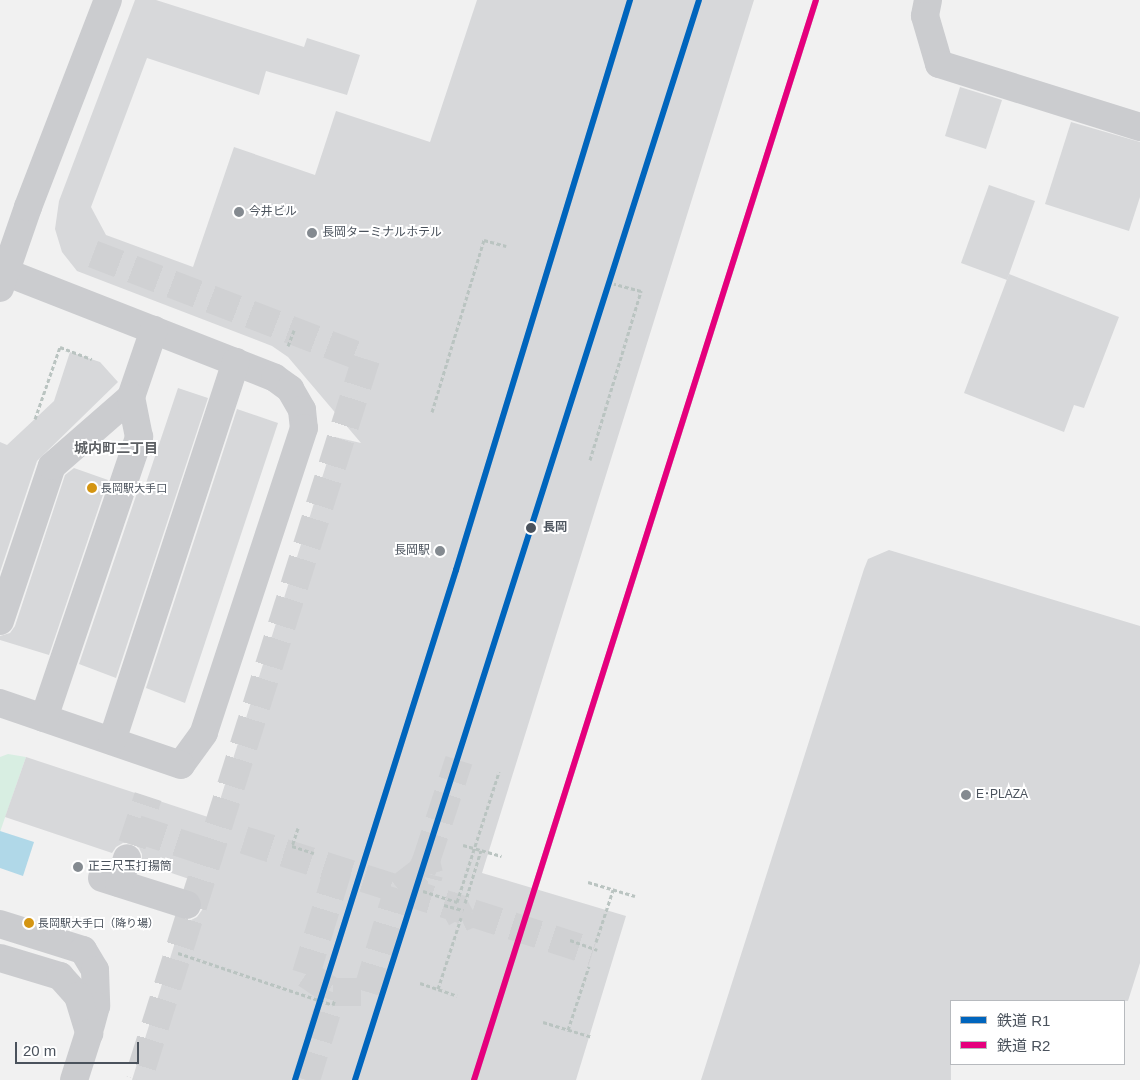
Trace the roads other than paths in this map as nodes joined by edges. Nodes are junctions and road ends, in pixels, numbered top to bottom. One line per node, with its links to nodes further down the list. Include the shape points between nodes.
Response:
1 (108, 0): 4 (street)
2 (928, 0): 3 (street, via 925,16 938,64)
3 (1140, 127)
4 (2, 277): 5 (street)
5 (154, 330): 6 (street); 7 (street)
6 (236, 362): 11 (street); 11 (street, via 275,378 290,389 302,410 304,428 292,466 204,733 181,765)
7 (131, 397): 8 (street, via 52,466); 10 (street, via 139,437)
8 (0, 621)
9 (0, 703): 10 (street)
10 (44, 718): 11 (street)
11 (112, 741)
12 (116, 873): 13 (street)
13 (187, 905)
14 (0, 924): 16 (street, via 83,950 95,970 96,1006)
15 (0, 958): 16 (street, via 60,976 78,996)
16 (89, 1033): 17 (street)
17 (74, 1080)

